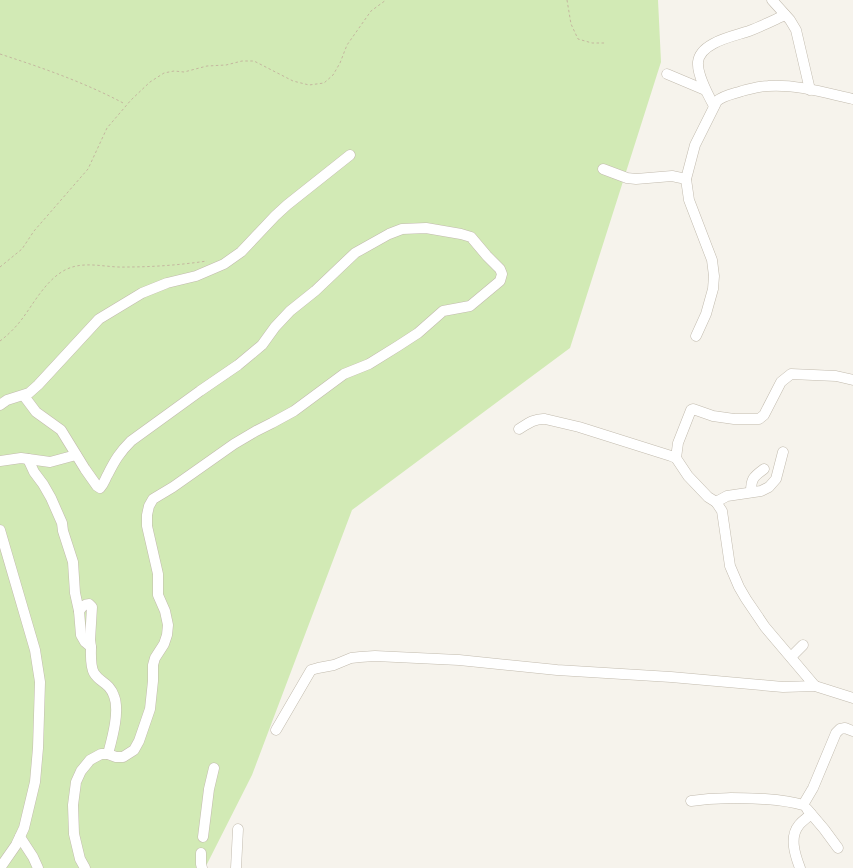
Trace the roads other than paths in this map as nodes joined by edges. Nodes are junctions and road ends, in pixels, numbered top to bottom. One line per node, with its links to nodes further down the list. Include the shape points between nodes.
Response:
1 (772, 0): 2 (street)
2 (786, 14): 4 (street, via 709,46 698,62); 5 (street, via 796,30)
3 (667, 74): 4 (street)
4 (706, 90): 7 (street)
5 (810, 90): 6 (street); 7 (street, via 756,87 722,97)
6 (853, 99)
7 (714, 106): 10 (street, via 695,144)
8 (350, 155): 13 (street, via 281,210 241,252 224,264 142,292 100,319)
9 (603, 169): 10 (street, via 627,178 672,176)
10 (686, 179): 11 (street, via 689,200 712,260 714,276 706,314)
11 (696, 336)
12 (853, 380): 19 (street, via 791,374 781,382 759,419 734,420 693,409 678,443)
13 (24, 396): 14 (street); 17 (street, via 36,412 61,430)
14 (0, 405)
15 (519, 429): 19 (street, via 535,420 545,419)
16 (783, 452): 22 (street, via 776,479 769,487)
17 (76, 455): 18 (street, via 50,462); 31 (street, via 97,486 103,486 121,451 132,441 238,365 262,345 290,311 356,252 389,234 402,229 426,228 471,237 500,269 500,281 470,306 443,311 418,333 368,364 344,374 294,411 234,444 154,499 149,506 147,526 158,574 158,595 168,626 167,635 155,658 150,709 139,741 134,750 123,757)
18 (28, 458): 20 (street); 31 (street, via 62,523 72,562 81,635 91,647 93,672 108,685 115,698 115,720)
19 (676, 458): 23 (street, via 688,476)
20 (0, 461)
21 (764, 469): 22 (street, via 751,481)
22 (751, 492): 23 (street, via 727,496)
23 (716, 502): 26 (street, via 722,511 730,566 739,586 765,627)
24 (0, 530): 37 (street, via 35,650 40,682 35,782)
25 (803, 645): 26 (street)
26 (791, 657): 27 (street)
27 (815, 686): 28 (street); 29 (street, via 783,687 459,660 360,657 310,670)
28 (853, 698)
29 (276, 730)
30 (853, 730): 34 (street, via 845,728 836,733)
31 (108, 754): 43 (street, via 90,760 76,782 74,834)
32 (214, 768): 38 (street)
33 (691, 801): 34 (street, via 711,797 742,798 792,801)
34 (803, 805): 35 (street)
35 (811, 814): 39 (street); 46 (street, via 794,833)
36 (238, 829): 45 (street)
37 (20, 837): 41 (street); 42 (street)
38 (203, 837)
39 (838, 848)
40 (202, 853): 44 (street)
41 (0, 868)
42 (38, 868)
43 (85, 868)
44 (202, 868)
45 (236, 868)
46 (800, 868)

